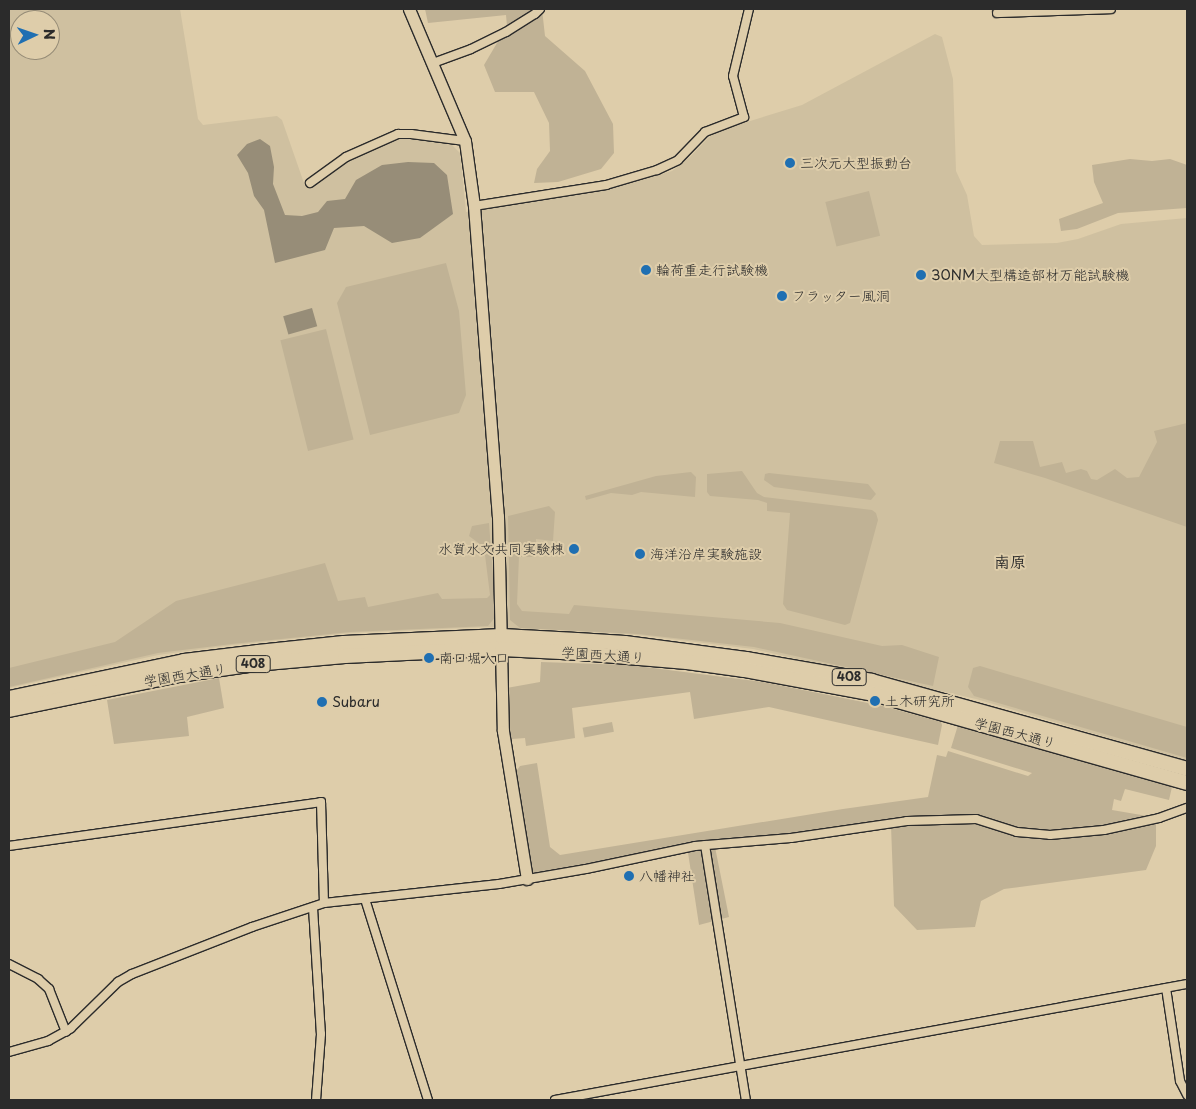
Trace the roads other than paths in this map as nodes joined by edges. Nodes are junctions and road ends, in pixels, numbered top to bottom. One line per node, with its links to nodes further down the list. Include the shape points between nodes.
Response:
1 (409, 9): 6 (street)
2 (540, 9): 6 (street, via 506,32)
3 (749, 9): 9 (street, via 733,76 744,117 705,132 678,160 657,170 606,185)
4 (1111, 9): 5 (street)
5 (998, 12)
6 (433, 63): 7 (street)
7 (465, 142): 8 (street, via 398,134 346,157); 9 (street)
8 (310, 183)
9 (474, 206): 10 (street, via 498,516)
10 (502, 643): 11 (highway, 学園西大通り / 408, via 344,643); 14 (highway, 学園西大通り / 408, via 625,643 811,669 946,700); 15 (highway, 学園西大通り / 408, via 687,662 810,681 873,694); 19 (street, via 503,731)
11 (259, 658): 12 (highway, 学園西大通り / 408, via 184,661); 13 (highway, 学園西大通り / 408)
12 (9, 698)
13 (9, 710)
14 (1187, 769)
15 (1187, 782)
16 (1187, 808): 17 (street, via 1104,830 1050,835 1030,834 981,820 964,819 907,821 792,838)
17 (705, 845): 19 (street); 28 (street)
18 (9, 846): 21 (street, via 321,802)
19 (527, 879): 20 (street)
20 (365, 899): 21 (street); 33 (street)
21 (324, 903): 22 (street)
22 (313, 908): 26 (street, via 252,927 132,974 118,982); 32 (street, via 321,1034)
23 (9, 964): 26 (street, via 38,979 49,989)
24 (1187, 984): 25 (street)
25 (1166, 988): 28 (street); 30 (street)
26 (66, 1032): 27 (street, via 34,1046)
27 (9, 1052)
28 (740, 1067): 34 (street); 35 (street)
29 (1187, 1075): 30 (street)
30 (1180, 1080): 31 (street)
31 (1187, 1095)
32 (316, 1100)
33 (428, 1100)
34 (555, 1100)
35 (746, 1100)

